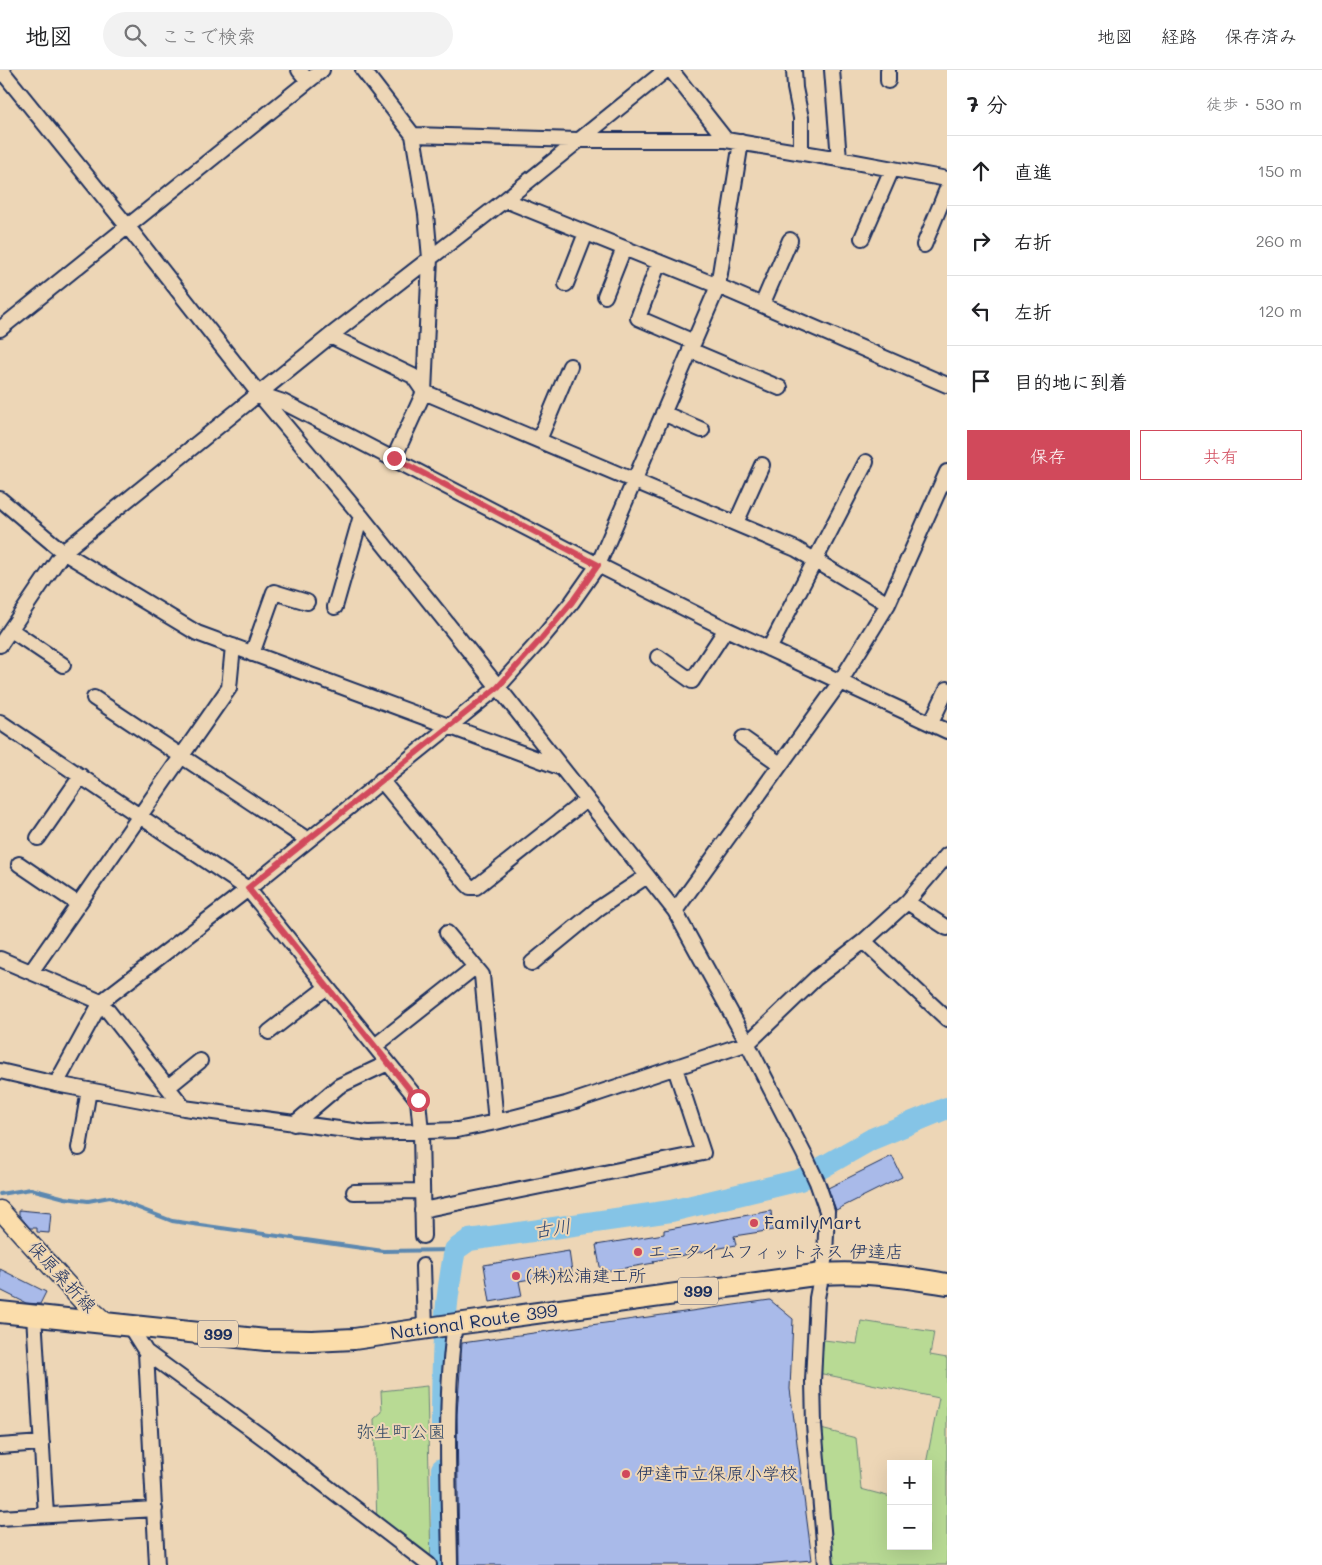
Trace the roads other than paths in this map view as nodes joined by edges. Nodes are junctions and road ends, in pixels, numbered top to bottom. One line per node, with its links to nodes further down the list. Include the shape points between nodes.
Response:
1 (1, 70): 20 (street)
2 (299, 70): 9 (street)
3 (322, 70): 9 (street)
4 (363, 70): 10 (street)
5 (666, 70): 11 (street)
6 (671, 70): 12 (street)
7 (794, 70): 14 (street)
8 (832, 70): 15 (street)
9 (308, 81): 20 (street)
10 (413, 135): 11 (street); 26 (street)
11 (578, 140): 12 (street); 19 (street)
12 (726, 140): 13 (street)
13 (741, 142): 14 (street); 29 (street)
14 (801, 152): 15 (street)
15 (840, 159): 16 (street)
16 (892, 169): 17 (street); 22 (street)
17 (947, 179)
18 (947, 189): 24 (street)
19 (505, 200): 21 (street); 26 (street)
20 (128, 227): 32 (street); 39 (street)
21 (586, 232): 25 (street); 28 (street)
22 (862, 238)
23 (790, 240): 31 (street)
24 (924, 245)
25 (624, 248): 27 (street); 30 (street)
26 (430, 258): 33 (street); 38 (street)
27 (660, 262): 29 (street); 34 (street, via 638,318)
28 (566, 284)
29 (718, 286): 31 (street); 34 (street)
30 (605, 296)
31 (762, 305): 36 (street)
32 (0, 329)
33 (330, 336): 38 (street, via 413,376); 39 (street)
34 (692, 346): 37 (street); 40 (street)
35 (570, 366): 42 (street)
36 (947, 385)
37 (780, 388)
38 (424, 392): 42 (street); 43 (street)
39 (259, 394): 43 (street, via 283,402); 49 (street); 51 (street)
40 (663, 414): 41 (street); 47 (street)
41 (702, 430)
42 (539, 440): 47 (street)
43 (394, 458): 53 (street)
44 (866, 462): 52 (street)
45 (762, 465): 50 (street)
46 (947, 472): 55 (street)
47 (634, 480): 50 (street); 53 (street)
48 (0, 499): 51 (street)
49 (361, 516): 56 (street); 66 (street)
50 (736, 523): 52 (street)
51 (63, 552): 58 (street); 60 (street, via 197,633)
52 (815, 560): 55 (street); 61 (street)
53 (598, 565): 57 (street); 66 (street, via 572,602)
54 (307, 602): 62 (street, via 274,592)
55 (888, 604): 65 (street)
56 (335, 607)
57 (726, 628): 61 (street); 63 (street, via 692,681)
58 (11, 630): 59 (street); 64 (street)
59 (0, 645)
60 (232, 646): 62 (street); 74 (street, via 229,688)
61 (769, 649): 65 (street)
62 (252, 654): 71 (street)
63 (658, 657)
64 (63, 664)
65 (840, 682): 70 (street); 75 (street)
66 (498, 687): 71 (street); 76 (street)
67 (947, 689): 70 (street)
68 (94, 698): 74 (street)
69 (0, 722): 77 (street)
70 (931, 723): 72 (street)
71 (447, 727): 76 (street); 78 (street)
72 (947, 731)
73 (743, 738): 75 (street)
74 (181, 756): 80 (street); 82 (street)
75 (780, 764): 89 (street)
76 (560, 767): 79 (street)
77 (81, 776): 80 (street); 81 (street)
78 (381, 780): 79 (street, via 470,887 476,887); 82 (street)
79 (586, 800): 85 (street)
80 (139, 816): 86 (street); 88 (street)
81 (38, 838)
82 (308, 840): 86 (street)
83 (947, 855): 87 (street)
84 (18, 864): 88 (street)
85 (646, 876): 89 (street); 94 (street, via 599,908)
86 (248, 888): 97 (street); 98 (street)
87 (907, 902): 90 (street); 92 (street)
88 (78, 904): 96 (street)
89 (675, 911): 101 (street)
90 (947, 928)
91 (448, 933): 95 (street)
92 (864, 940): 99 (street); 101 (street, via 816,978)
93 (0, 959): 96 (street)
94 (532, 963)
95 (475, 967): 102 (street); 111 (street, via 482,975)
96 (31, 972): 98 (street)
97 (327, 987): 100 (street); 102 (street)
98 (101, 1002): 107 (street); 108 (street)
99 (947, 1019)
100 (270, 1032)
101 (748, 1043): 105 (street); 121 (street, via 818,1182 827,1212)
102 (375, 1046): 104 (street)
103 (200, 1061): 108 (street)
104 (388, 1063): 112 (street, via 339,1086); 113 (street, via 418,1100)
105 (675, 1068): 111 (street, via 566,1104); 118 (street, via 703,1153)
106 (0, 1071): 107 (street)
107 (56, 1084): 109 (street)
108 (168, 1087): 110 (street)
109 (89, 1090): 110 (street); 114 (street)
110 (184, 1108): 112 (street)
111 (496, 1122): 113 (street, via 458,1130)
112 (294, 1124): 113 (street, via 368,1133)
113 (421, 1132): 115 (street)
114 (79, 1148)
115 (422, 1191): 116 (street); 118 (street)
116 (354, 1192)
117 (0, 1210): 125 (main road, 保原桑折線)
118 (422, 1210): 119 (street)
119 (423, 1236)
120 (423, 1266): 127 (street)
121 (822, 1274): 122 (highway, National Route 399 / 399, via 875,1274); 127 (highway, National Route 399 / 399); 137 (street, via 813,1381)
122 (947, 1284)
123 (0, 1312): 124 (highway, National Route 399 / 399)
124 (34, 1315): 125 (highway, National Route 399 / 399); 129 (street)
125 (105, 1322): 126 (highway, National Route 399 / 399)
126 (129, 1325): 127 (highway, National Route 399 / 399, via 266,1340 312,1341 354,1339); 128 (street)
127 (441, 1326): 136 (street, via 451,1354)
128 (146, 1352): 131 (street); 134 (street)
129 (42, 1443): 130 (street); 132 (street)
130 (0, 1446)
131 (154, 1509): 132 (street); 135 (street)
132 (46, 1515): 133 (street)
133 (0, 1518)
134 (426, 1564)
135 (157, 1565)
136 (450, 1565)
137 (826, 1565)

